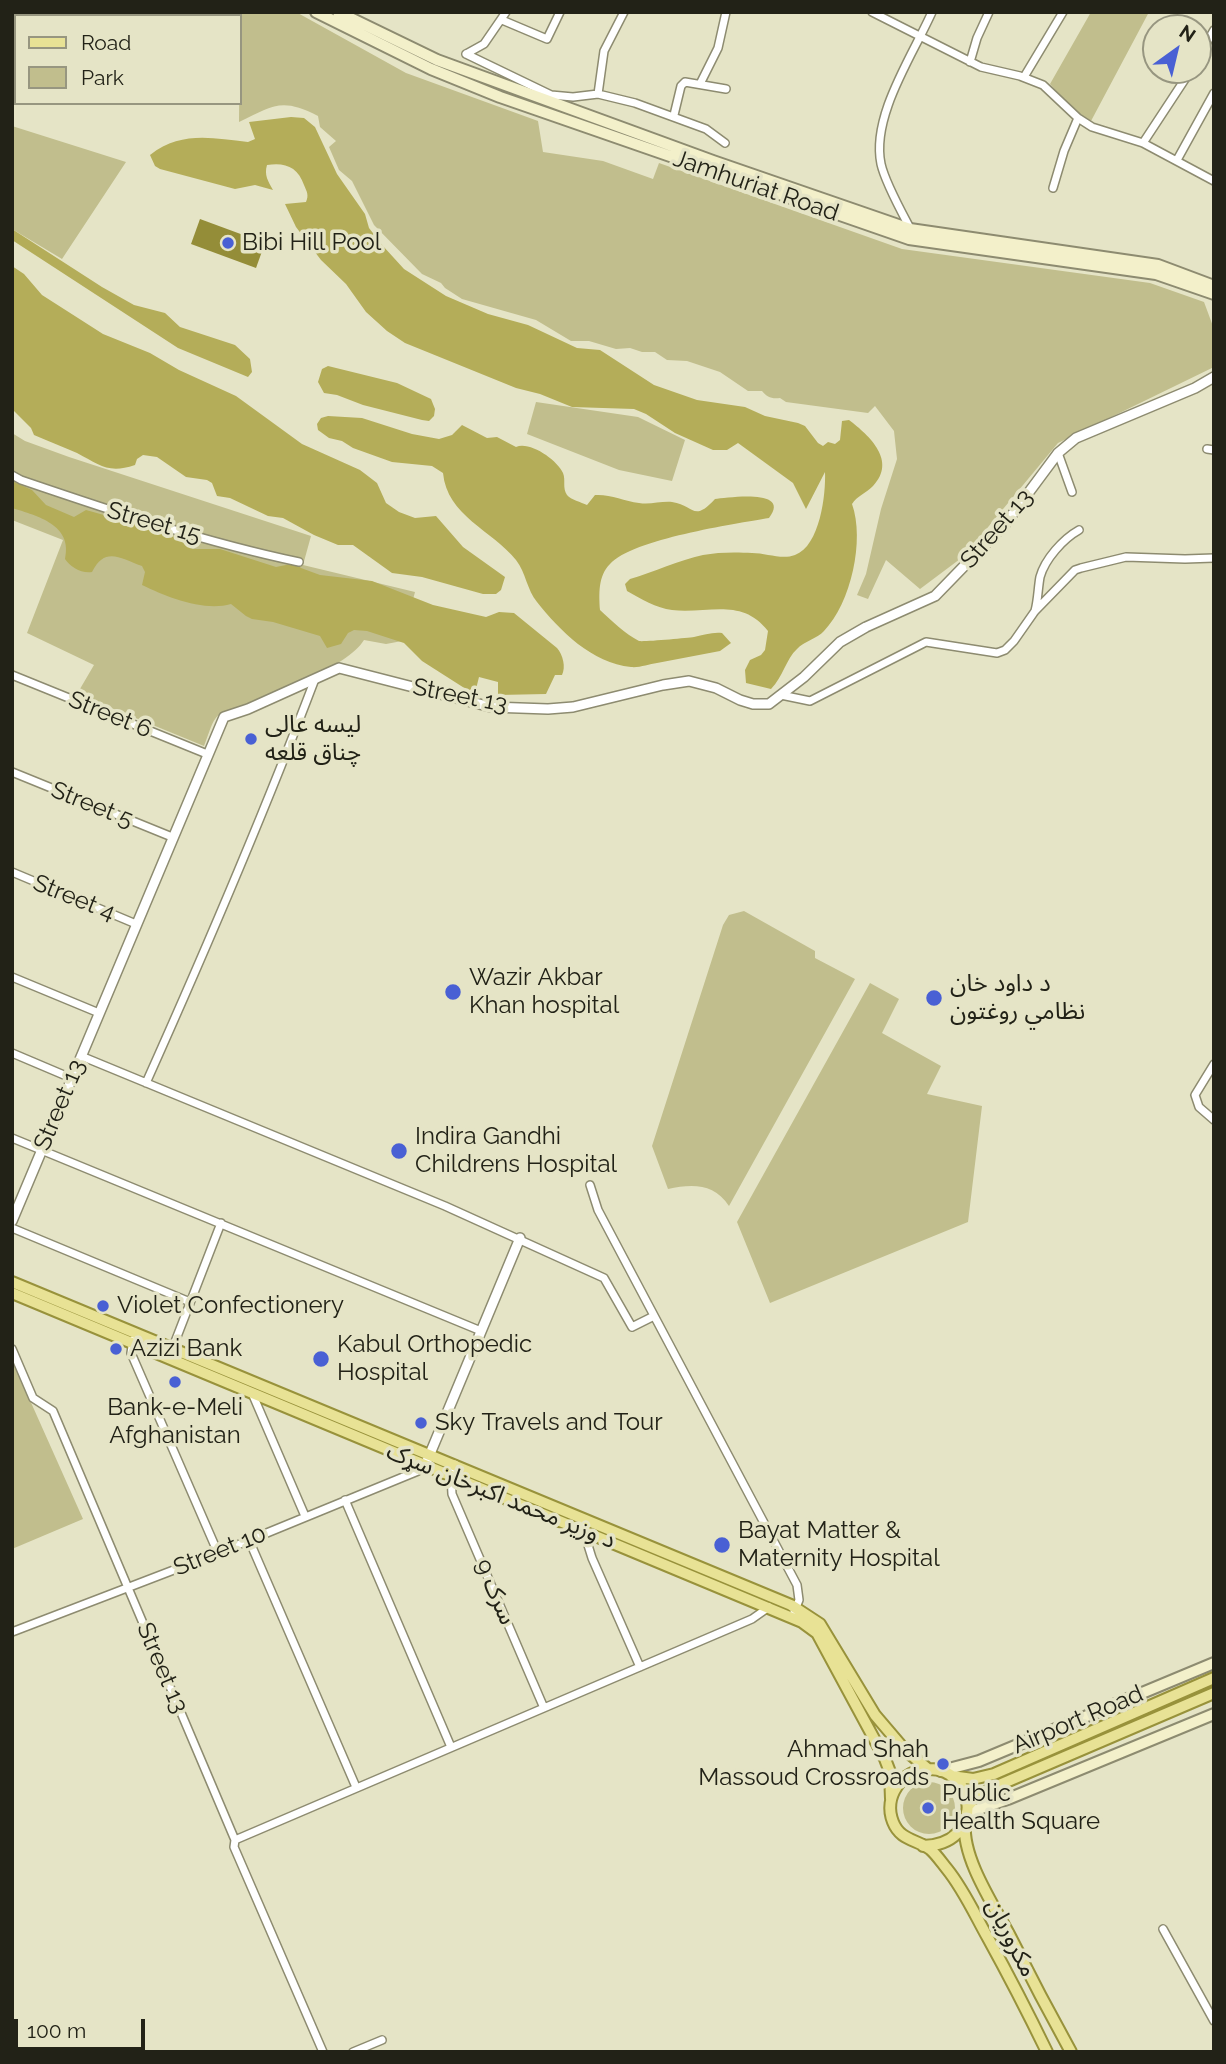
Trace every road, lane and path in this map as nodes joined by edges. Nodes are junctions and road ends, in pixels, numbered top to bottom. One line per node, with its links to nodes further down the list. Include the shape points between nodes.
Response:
1 (316, 12): 30 (main road, Jamhuriat Road, via 431,69 500,97 909,239 1156,274)
2 (338, 12): 17 (main road, Jamhuriat Road, via 437,60)
3 (560, 12): 10 (street, via 547,39)
4 (624, 12): 20 (street, via 604,51)
5 (726, 12): 15 (street, via 718,48)
6 (872, 12): 11 (street)
7 (932, 12): 11 (street)
8 (989, 12): 12 (street)
9 (1063, 12): 14 (street)
10 (504, 16): 13 (street, via 484,44 466,54)
11 (921, 37): 12 (street); 28 (street, via 885,116 879,150 881,167)
12 (970, 62): 14 (street)
13 (502, 70): 17 (street); 20 (street, via 551,95)
14 (1024, 78): 22 (street, via 1043,85)
15 (700, 84): 18 (street); 21 (street, via 685,82)
16 (1182, 84): 24 (street)
17 (505, 86): 28 (main road, Jamhuriat Road)
18 (726, 89)
19 (1214, 93): 25 (street)
20 (598, 94): 21 (street)
21 (674, 115): 23 (street)
22 (1078, 118): 24 (street); 27 (street)
23 (725, 143)
24 (1143, 143): 25 (street)
25 (1177, 160): 26 (street)
26 (1214, 181)
27 (1053, 188)
28 (910, 229): 29 (main road, Jamhuriat Road, via 1158,265)
29 (1214, 286)
30 (1214, 294)
31 (1214, 377): 32 (street, Street 13, via 1076,438)
32 (1058, 453): 34 (street); 41 (street, Street 13, via 1006,523 935,596 840,642)
33 (12, 475): 37 (street, Street 15, via 125,517)
34 (1072, 492)
35 (1079, 530): 38 (street, via 1058,547 1043,571)
36 (1214, 558): 38 (street, via 1126,557 1074,570)
37 (299, 562)
38 (1035, 611): 41 (street, via 1014,641 997,653 926,642 810,701)
39 (12, 675): 42 (street, Street 6)
40 (315, 679): 41 (street, Street 13, via 339,668 491,707 548,709 689,681 753,704 769,704); 42 (street, Street 13, via 224,717); 54 (street, via 220,918)
41 (781, 695)
42 (207, 754): 44 (street, Street 13)
43 (12, 772): 44 (street, Street 5)
44 (172, 837): 46 (street, Street 13)
45 (12, 872): 46 (street, Street 4)
46 (136, 924): 48 (street, Street 13)
47 (12, 977): 48 (street)
48 (99, 1013): 50 (street, Street 13)
49 (12, 1053): 52 (street)
50 (80, 1056): 52 (street, Street 13); 54 (street)
51 (1214, 1064): 53 (street)
52 (71, 1078): 58 (street, Street 13)
53 (1205, 1079): 55 (street); 56 (street, via 1195,1095 1199,1107)
54 (146, 1083): 63 (street)
55 (1214, 1083)
56 (1214, 1120)
57 (12, 1138): 58 (street)
58 (41, 1149): 60 (street, Street 13); 61 (street)
59 (590, 1185): 67 (street, via 598,1210)
60 (12, 1221)
61 (221, 1223): 66 (street); 68 (street)
62 (12, 1227): 66 (street)
63 (520, 1238): 67 (street, via 604,1278 632,1327); 68 (street)
64 (12, 1282): 69 (main road)
65 (12, 1293): 69 (main road, د وزیر محمد اکبرخان سړک)
66 (190, 1302): 70 (street)
67 (654, 1316): 84 (street, via 797,1585 799,1600)
68 (481, 1331): 73 (street)
69 (134, 1338): 70 (main road); 72 (main road, د وزیر محمد اکبرخان سړک); 81 (street, via 131,1353)
70 (173, 1348): 72 (main road)
71 (12, 1349): 82 (street, Street 13, via 33,1398 53,1411)
72 (253, 1387): 73 (main road); 75 (main road, د وزیر محمد اکبرخان سړک); 78 (street)
73 (429, 1454): 74 (main road); 75 (street)
74 (455, 1464): 76 (street); 79 (main road)
75 (425, 1466): 76 (main road, د وزیر محمد اکبرخان سړک); 77 (street, Street 10)
76 (450, 1476): 79 (main road, د وزیر محمد اکبرخان سړک); 90 (street, سرک 9, via 452,1494)
77 (345, 1500): 78 (street, Street 10); 92 (street)
78 (305, 1516): 80 (street, Street 10)
79 (584, 1524): 83 (main road, د وزیر محمد اکبرخان سړک); 84 (main road); 87 (street, via 592,1558)
80 (249, 1539): 81 (street, Street 10); 95 (street)
81 (218, 1553): 82 (street, Street 10)
82 (128, 1588): 85 (street, Street 10); 98 (street, Street 13)
83 (769, 1607): 84 (main road, د وزیر محمد اکبرخان سړک); 87 (street, via 752,1619)
84 (794, 1612): 93 (main road, via 820,1624 875,1715); 96 (main road, د وزیر محمد اکبرخان سړک, via 817,1633 868,1727 890,1772)
85 (12, 1632)
86 (1214, 1663): 94 (main road, Airport Road)
87 (640, 1667): 90 (street)
88 (1214, 1678): 94 (main road, via 993,1774 973,1779)
89 (1214, 1693): 97 (main road, Airport Road, via 999,1785 976,1797)
90 (544, 1708): 92 (street)
91 (1214, 1714): 97 (main road, Airport Road)
92 (451, 1747): 95 (street)
93 (928, 1769): 94 (main road); 96 (main road, via 904,1777)
94 (946, 1773): 97 (main road, via 960,1784)
95 (356, 1787): 98 (street)
96 (891, 1800): 99 (main road, via 897,1829 912,1843)
97 (967, 1813): 99 (main road, via 960,1832 949,1841); 106 (main road, مکروریان, via 964,1835 968,1850)
98 (235, 1840): 103 (street, Street 13, via 234,1847)
99 (923, 1846): 105 (main road, via 948,1870 967,1898)
100 (1163, 1929): 101 (street)
101 (1214, 2021)
102 (383, 2040): 104 (street)
103 (323, 2052)
104 (353, 2052)
105 (1047, 2052)
106 (1071, 2052)

